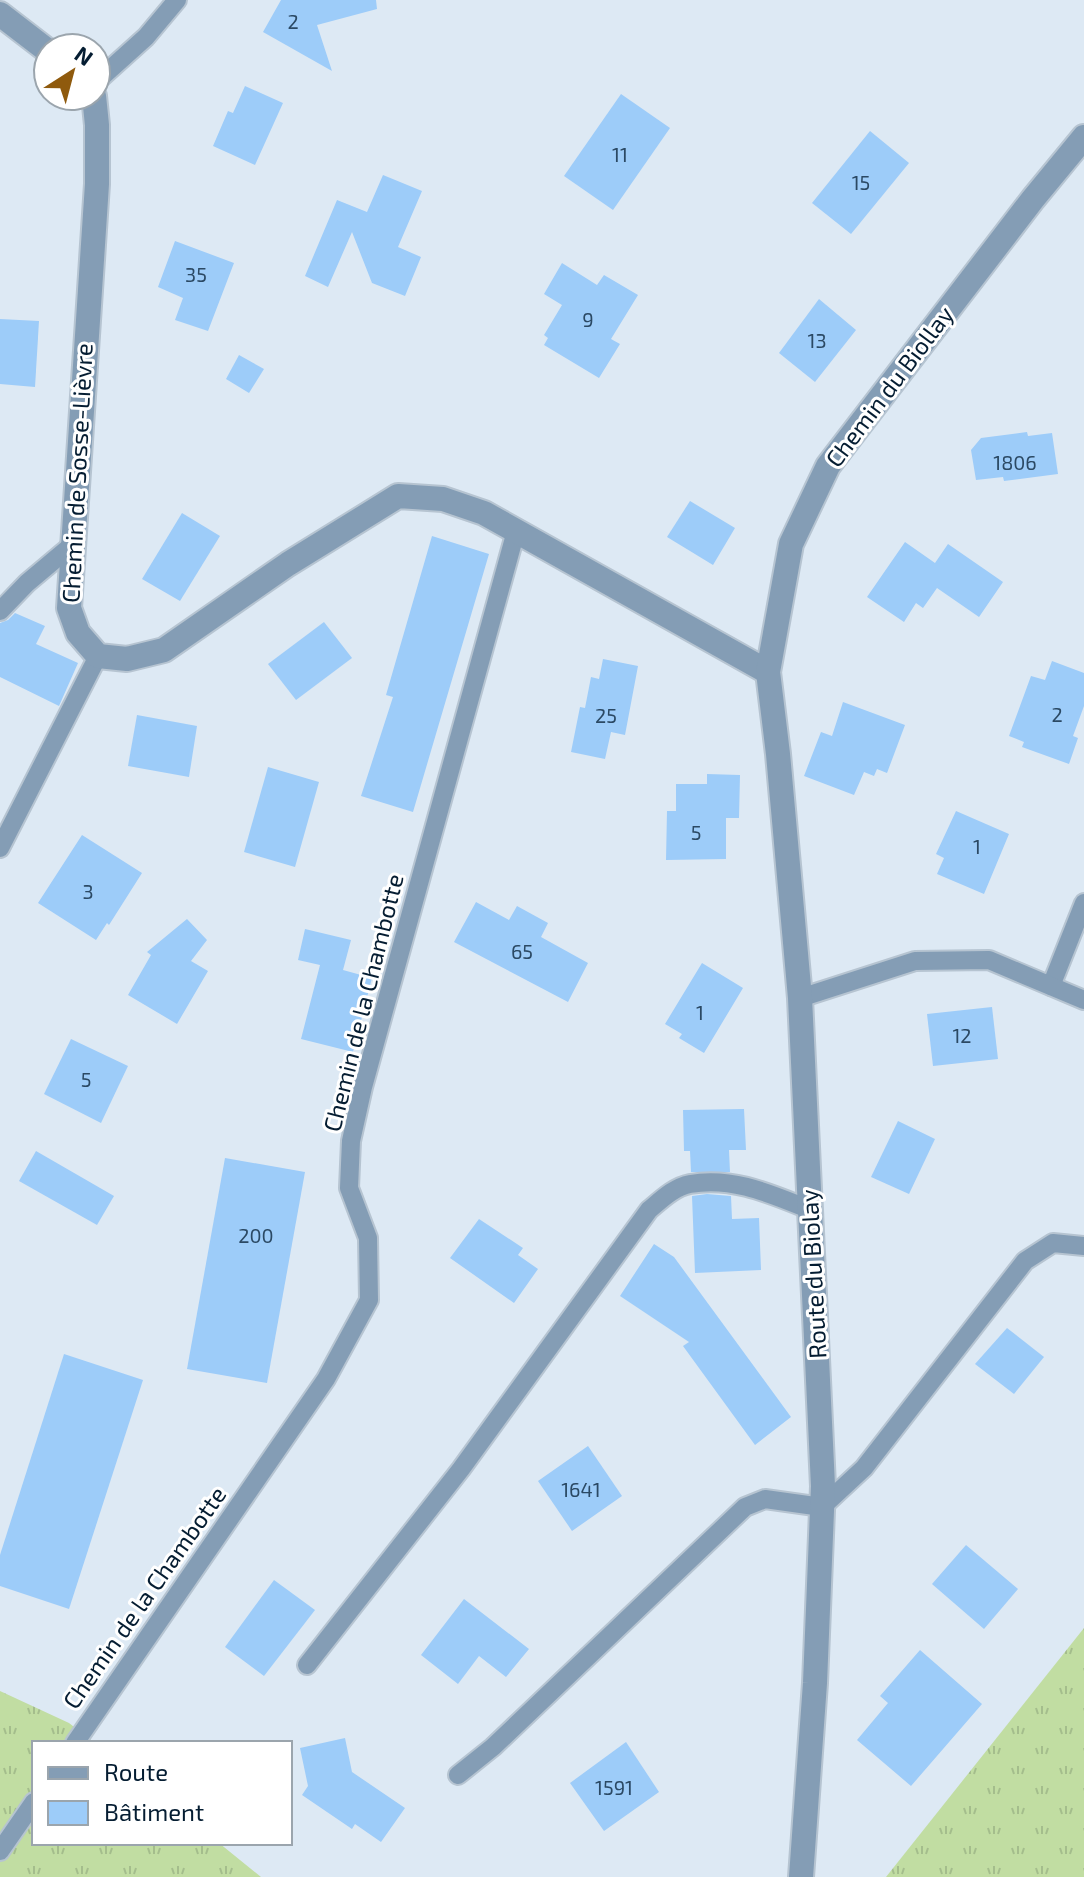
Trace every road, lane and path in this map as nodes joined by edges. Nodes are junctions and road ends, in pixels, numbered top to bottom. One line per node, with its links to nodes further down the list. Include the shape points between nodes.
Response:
1 (177, 0): 4 (lane)
2 (0, 14): 3 (street)
3 (32, 39)
4 (112, 68)
5 (96, 112): 8 (street, Chemin de Sosse-Lièvre, via 97,184)
6 (1084, 137): 11 (street, Chemin du Biollay, via 828,466 791,544)
7 (516, 531): 10 (street, via 443,499 398,496 164,650 127,659); 11 (street); 21 (lane, Chemin de la Chambotte, via 351,1141 349,1188 368,1238 369,1300 326,1379)
8 (71, 546): 9 (lane); 10 (street, Chemin de Sosse-Lièvre, via 69,608 78,633)
9 (0, 611)
10 (98, 656): 12 (lane)
11 (768, 672): 15 (street, Route du Biolay)
12 (0, 848)
13 (1084, 903): 14 (lane)
14 (1051, 986): 15 (lane, via 989,960 915,961); 16 (lane)
15 (800, 998): 17 (street, Route du Biolay)
16 (1084, 1000)
17 (811, 1210): 19 (street, Route du Biolay); 20 (lane, via 754,1188 721,1183 689,1184 649,1210 461,1469)
18 (1084, 1246): 19 (lane, via 1053,1243 1025,1261 864,1468)
19 (822, 1507): 22 (lane, via 765,1499 745,1507); 25 (street, Route du Biolay)
20 (307, 1665)
21 (76, 1741)
22 (458, 1775)
23 (32, 1805): 24 (lane)
24 (0, 1851)
25 (801, 1877)

